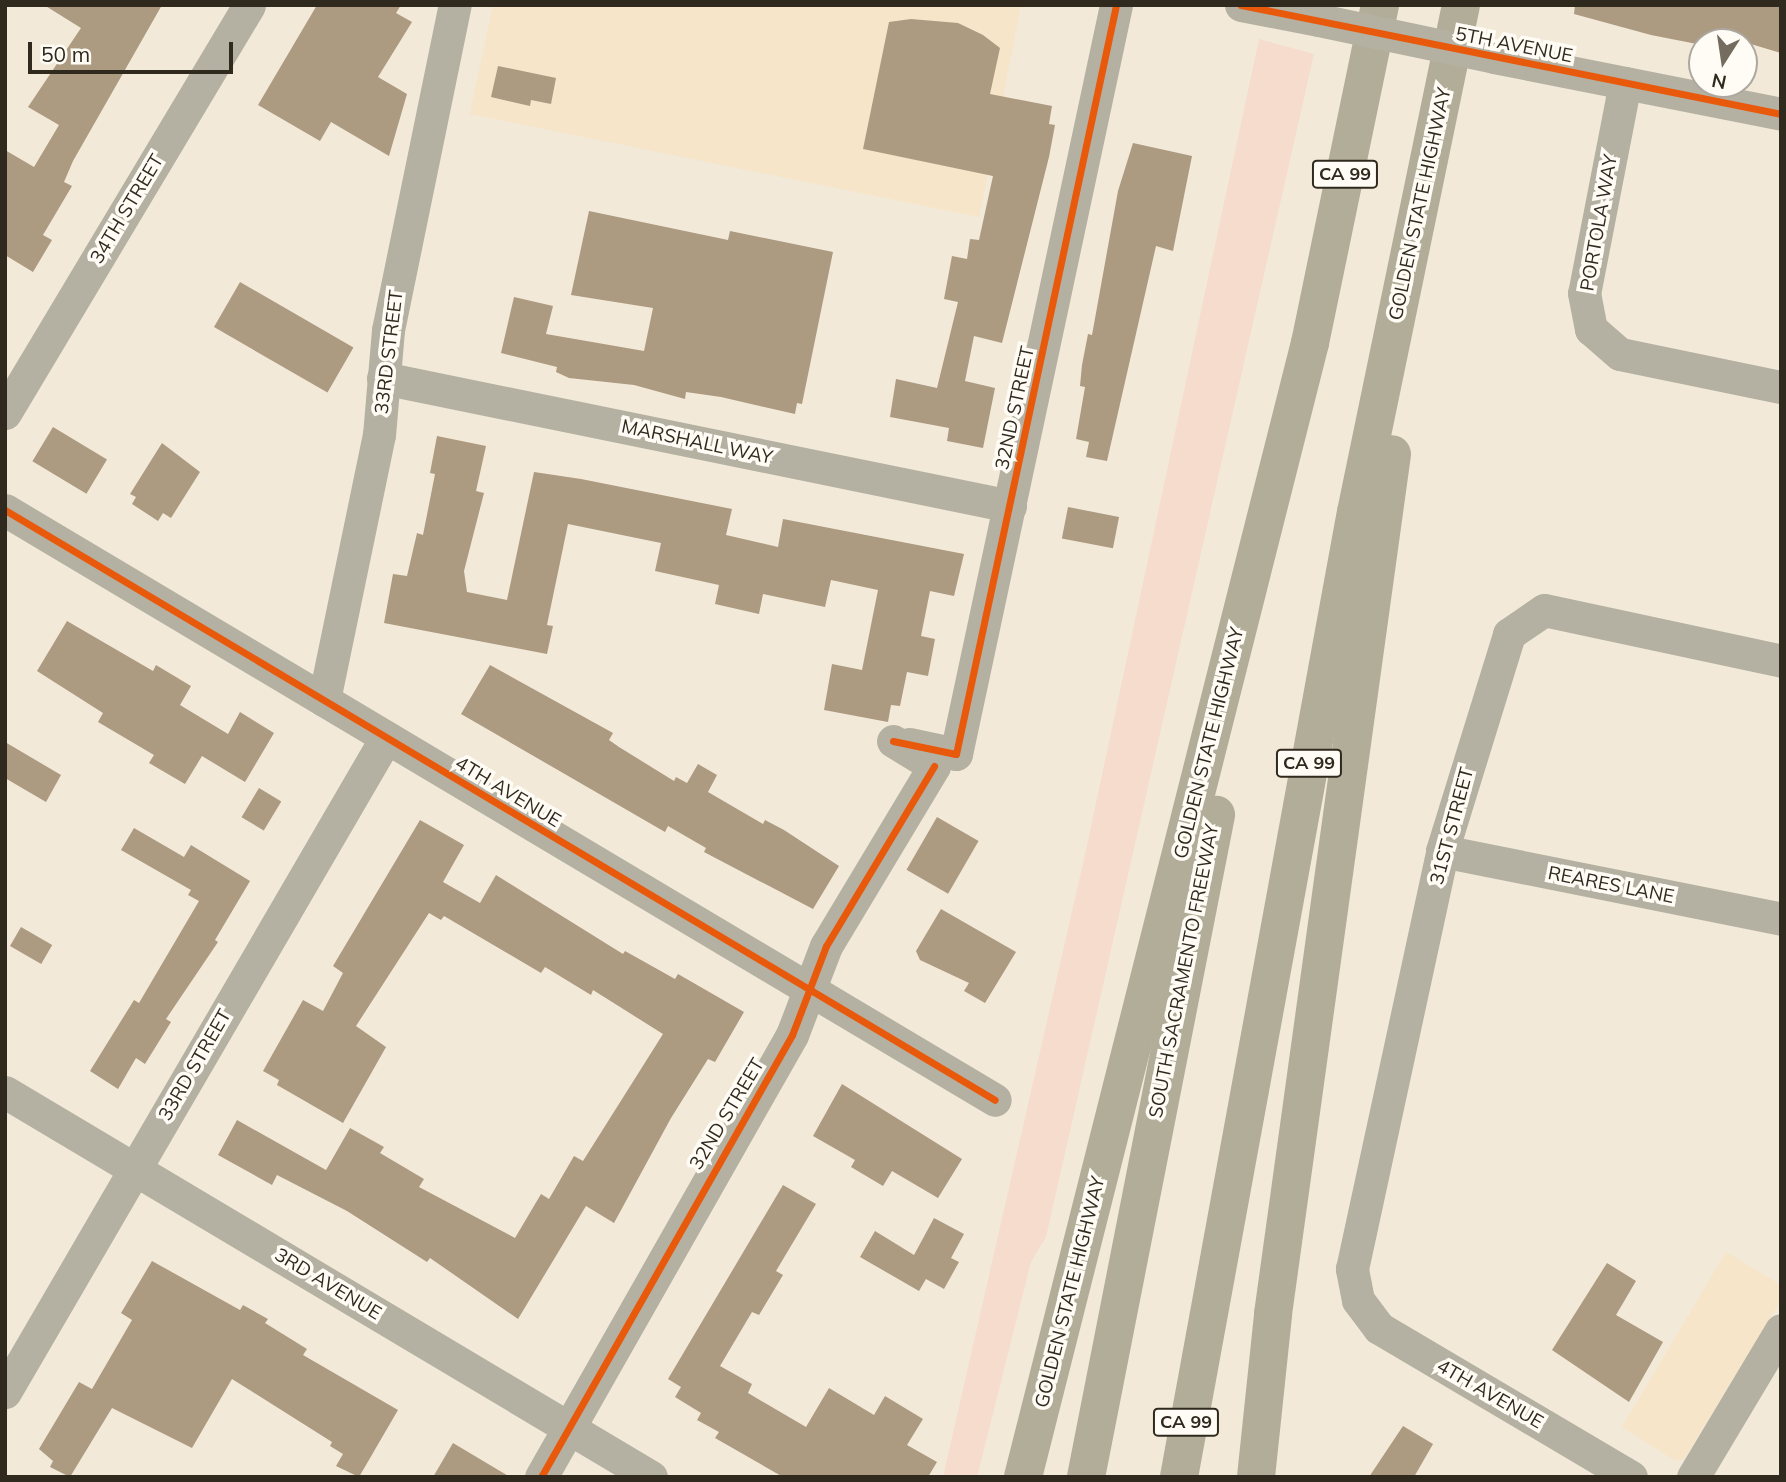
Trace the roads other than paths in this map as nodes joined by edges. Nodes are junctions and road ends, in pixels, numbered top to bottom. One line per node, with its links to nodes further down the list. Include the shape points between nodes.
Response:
1 (249, 5): 13 (street, 34TH STREET)
2 (455, 5): 11 (street, 33RD STREET, via 388,330)
3 (1116, 5): 14 (street, 32ND STREET)
4 (1241, 5): 7 (street, 5TH AVENUE, bridge)
5 (1380, 5): 10 (highway, GOLDEN STATE HIGHWAY / CA 99)
6 (1461, 5): 9 (highway, GOLDEN STATE HIGHWAY / CA 99)
7 (1625, 83): 8 (street, 5TH AVENUE); 12 (street, PORTOLA WAY, via 1584,293 1591,329 1620,354)
8 (1781, 114)
9 (1429, 160): 33 (highway, GOLDEN STATE HIGHWAY / CA 99, via 1354,526); 34 (highway, via 1353,760 1273,1314)
10 (1310, 343): 31 (highway, GOLDEN STATE HIGHWAY); 32 (highway, SOUTH SACRAMENTO FREEWAY)
11 (383, 378): 14 (street, MARSHALL WAY); 17 (street, 33RD STREET, via 379,435)
12 (1781, 387)
13 (5, 413)
14 (1010, 506): 21 (street, 32ND STREET, via 956,754 893,741 934,766 826,946)
15 (5, 510): 17 (street, 4TH AVENUE)
16 (1781, 660): 19 (street, 31ST STREET, via 1544,610 1509,634)
17 (324, 699): 18 (street, 4TH AVENUE)
18 (386, 738): 21 (street, 4TH AVENUE); 24 (street, 33RD STREET)
19 (1442, 851): 20 (street, REARES LANE); 25 (street, 31ST STREET, via 1352,1269)
20 (1781, 919)
21 (809, 990): 23 (street, 4TH AVENUE); 28 (street, 32ND STREET, via 792,1035)
22 (5, 1092): 24 (street, 3RD AVENUE)
23 (995, 1100)
24 (135, 1170): 27 (street, 33RD STREET); 28 (street, 3RD AVENUE)
25 (1358, 1300): 35 (street, 4TH AVENUE, via 1379,1328)
26 (1781, 1330): 36 (street)
27 (5, 1392)
28 (568, 1427): 29 (street, 32ND STREET); 30 (street, 3RD AVENUE)
29 (541, 1477)
30 (651, 1477)
31 (1023, 1477)
32 (1086, 1477)
33 (1179, 1477)
34 (1256, 1477)
35 (1631, 1477)
36 (1693, 1477)

